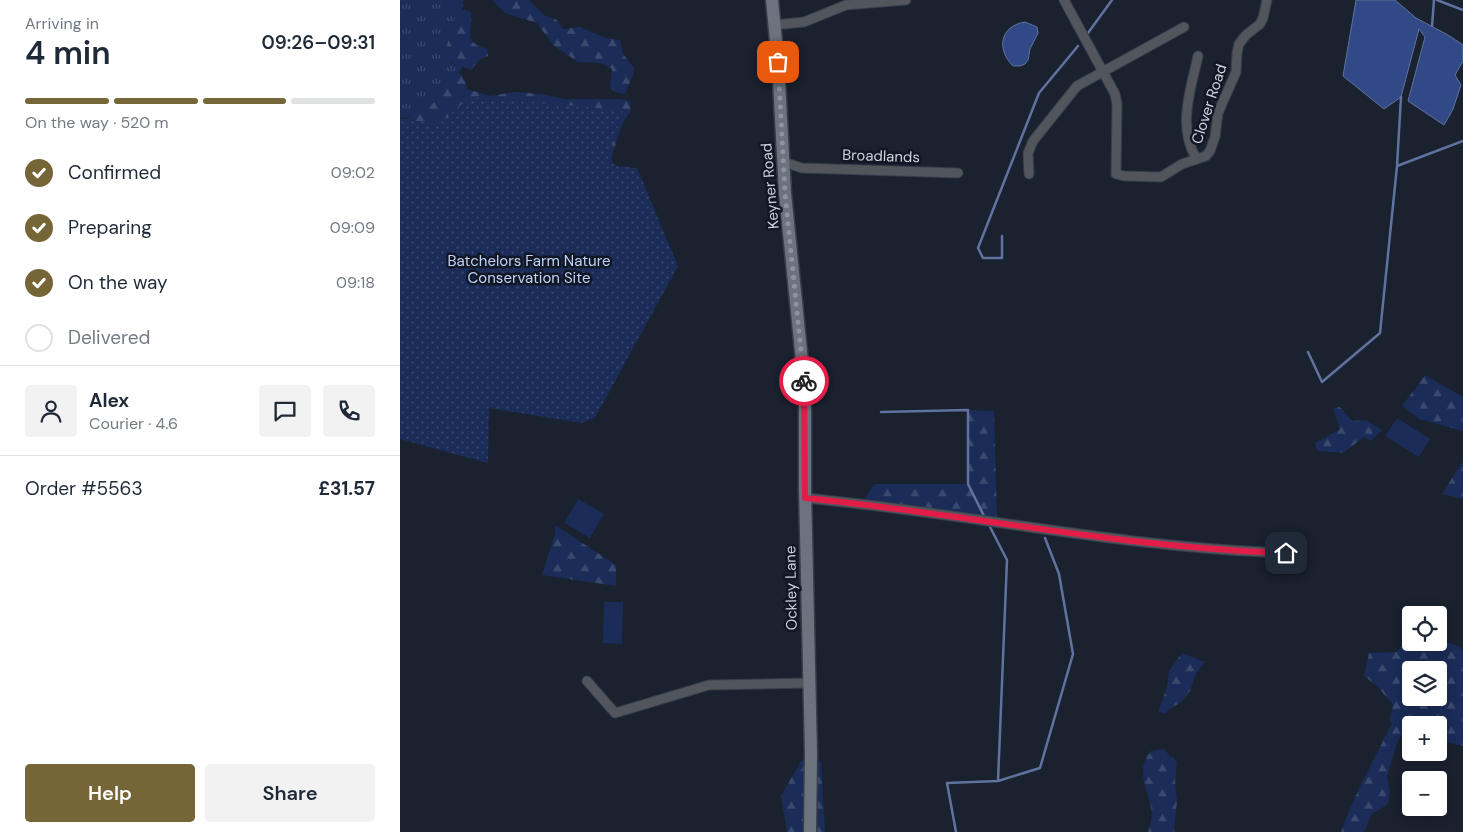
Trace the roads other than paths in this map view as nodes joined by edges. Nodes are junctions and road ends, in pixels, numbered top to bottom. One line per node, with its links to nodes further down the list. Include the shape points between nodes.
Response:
1 (772, 0): 6 (street, Keyner Road)
2 (906, 0): 5 (street)
3 (1064, 0): 9 (street)
4 (1268, 0): 10 (street, Clover Road, via 1260,24 1239,44 1236,72 1218,113 1210,151 1206,156)
5 (885, 1): 6 (street, via 846,5 804,22)
6 (774, 25): 11 (street, Keyner Road)
7 (1184, 27): 9 (street)
8 (1198, 56): 10 (street, Clover Road, via 1186,117 1186,132)
9 (1103, 70): 10 (street, Clover Road, via 1117,104 1116,174 1162,177); 14 (street, via 1077,86 1033,141 1028,153)
10 (1196, 158)
11 (783, 162): 12 (street, Broadlands); 15 (street, Keyner Road)
12 (802, 168): 13 (street, Broadlands); 15 (street)
13 (958, 173)
14 (1029, 174)
15 (784, 178): 16 (street, Keyner Road)
16 (801, 344): 17 (street, Ockley Lane, via 805,391)
17 (805, 498): 18 (street, via 1177,547); 20 (street, Ockley Lane)
18 (1286, 553)
19 (587, 681): 20 (street, via 615,713 708,685)
20 (810, 683): 21 (street, Ockley Lane)
21 (810, 832)

